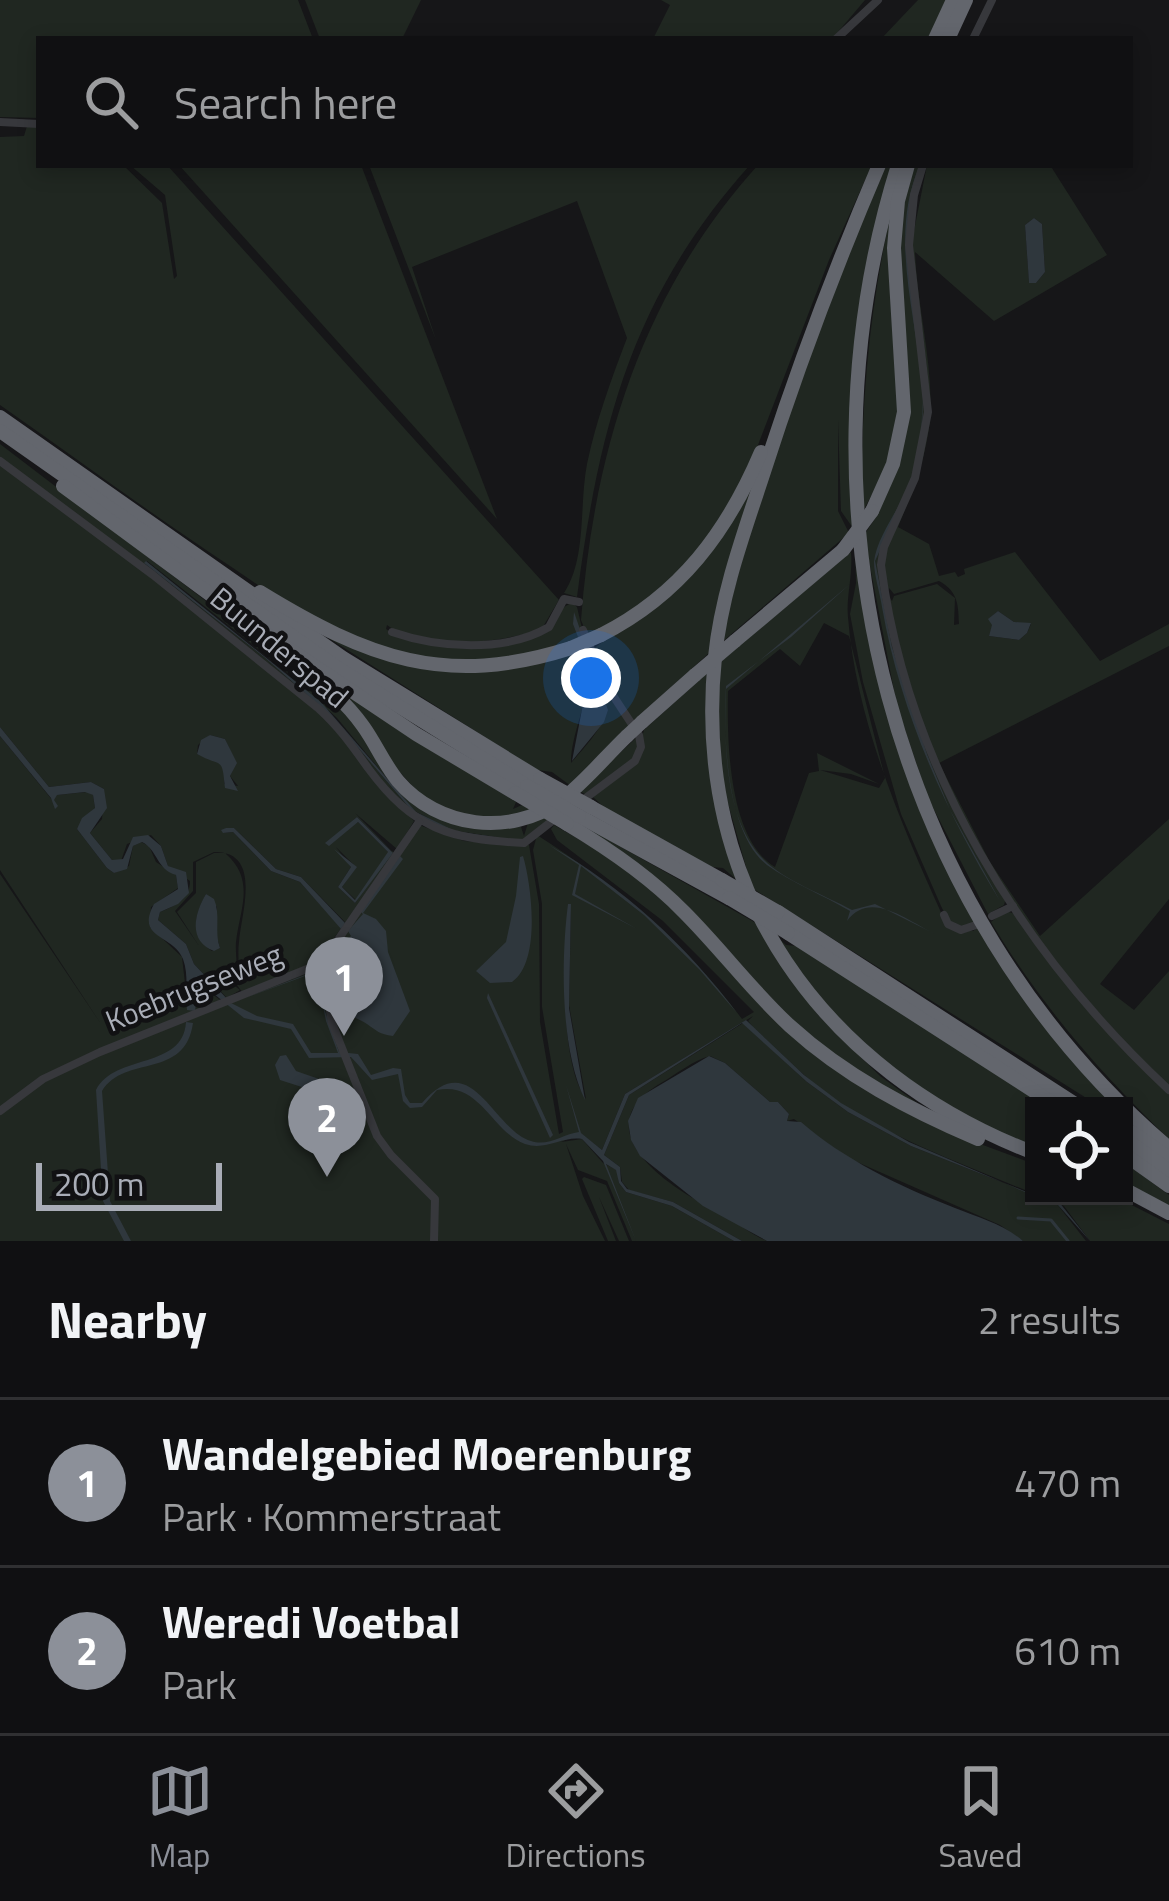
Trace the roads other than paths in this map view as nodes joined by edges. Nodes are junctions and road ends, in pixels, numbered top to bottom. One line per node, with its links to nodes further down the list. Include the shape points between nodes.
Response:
1 (878, 0): 5 (street)
2 (953, 0): 6 (highway)
3 (966, 0): 7 (highway)
4 (992, 0): 8 (street)
5 (839, 36)
6 (935, 36)
7 (949, 36)
8 (974, 36)
9 (0, 122): 10 (street)
10 (36, 124)
11 (878, 168): 15 (highway)
12 (897, 168): 40 (highway, via 863,316 854,424 860,562 886,691 917,787 983,922 1066,1040)
13 (907, 168): 21 (highway, bridge, via 894,248 904,412 872,511 843,550 563,798 504,823 451,817 412,794 344,701)
14 (922, 168): 27 (street, via 909,244 928,412 915,478 880,565 928,745)
15 (788, 399): 19 (highway, bridge, via 735,509 694,566 652,604 572,648 489,666 412,662 347,642); 41 (highway, via 715,652 713,742 732,845 779,951 850,1041 932,1105)
16 (0, 417): 19 (highway)
17 (5, 434): 21 (highway, via 66,489); 24 (highway, via 338,669)
18 (0, 461): 26 (street, Buunderspad, via 319,710)
19 (218, 572): 24 (highway)
20 (579, 602): 23 (street, via 565,599 549,627 509,640 456,646)
21 (238, 614): 24 (highway, via 416,734)
22 (583, 630): 26 (street, via 639,735 640,752 530,842 462,838)
23 (392, 632)
24 (527, 786): 25 (highway, bridge)
25 (579, 815): 32 (highway, bridge, via 722,880); 34 (highway, bridge, via 788,933); 42 (highway, via 831,1059 936,1121)
26 (419, 822): 31 (street, Koebrugseweg)
27 (1013, 906): 29 (street); 33 (street, via 1079,996)
28 (944, 915): 30 (street, via 961,930)
29 (992, 916)
30 (976, 925)
31 (322, 963): 37 (street, Koebrugseweg, via 122,1042 43,1079); 49 (street, via 328,1010 380,1142 433,1194)
32 (1026, 1070): 35 (highway); 36 (highway)
33 (1169, 1090)
34 (1043, 1097)
35 (1065, 1097)
36 (1078, 1097)
37 (0, 1111)
38 (1133, 1133): 43 (highway)
39 (1133, 1145): 45 (highway)
40 (1169, 1148)
41 (1025, 1149)
42 (1025, 1151)
43 (1169, 1158)
44 (1133, 1160): 46 (highway)
45 (1169, 1171)
46 (1169, 1186)
47 (1133, 1194): 48 (highway)
48 (1169, 1213)
49 (434, 1241)

